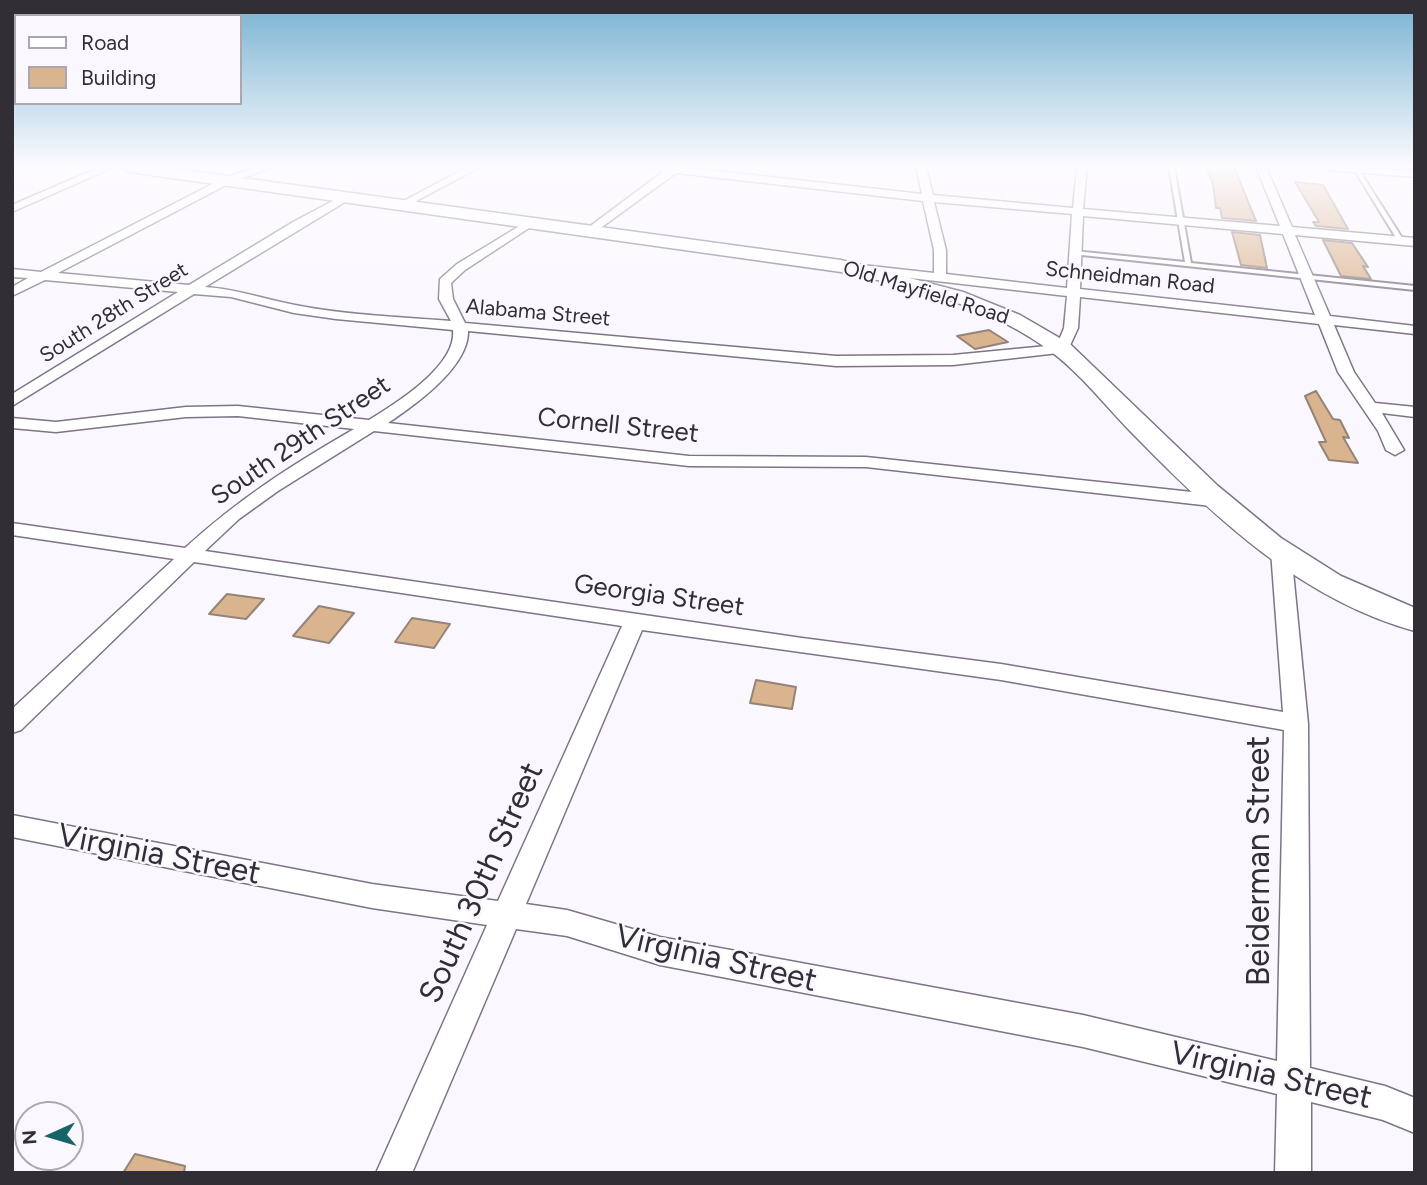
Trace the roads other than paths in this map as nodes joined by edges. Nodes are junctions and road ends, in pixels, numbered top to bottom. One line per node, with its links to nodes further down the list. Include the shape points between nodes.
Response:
1 (147, 222): 20 (street)
2 (300, 222): 24 (street, South 28th Street)
3 (531, 222): 28 (street, via 445,282 444,297)
4 (533, 222): 12 (main road, Old Mayfield Road)
5 (601, 222): 12 (street)
6 (933, 222): 22 (street)
7 (1078, 222): 16 (street)
8 (1180, 222): 17 (lane)
9 (1194, 222): 13 (street)
10 (1283, 222): 13 (street)
11 (1390, 222): 14 (lane)
12 (591, 230): 18 (main road, Old Mayfield Road)
13 (1287, 231): 14 (street); 21 (street)
14 (1401, 241): 15 (street)
15 (1415, 242)
16 (1074, 253): 17 (lane); 26 (street)
17 (1188, 264): 21 (lane)
18 (841, 266): 22 (street, Schneidman Road); 30 (main road, Old Mayfield Road, via 1000,313)
19 (12, 273): 20 (street, Alabama Street)
20 (44, 276): 24 (street, Alabama Street); 25 (street)
21 (1306, 277): 23 (lane); 27 (street)
22 (940, 278): 26 (street, Schneidman Road)
23 (1415, 288)
24 (193, 289): 28 (street, Alabama Street, via 314,312); 31 (street, South 28th Street)
25 (12, 292)
26 (1074, 293): 27 (street, Schneidman Road); 30 (street, via 1068,338)
27 (1323, 321): 29 (street, Schneidman Road); 32 (street, via 1346,372)
28 (461, 327): 30 (street, Alabama Street, via 836,362 953,360); 35 (street, South 29th Street, via 460,343 440,373 417,395)
29 (1415, 330)
30 (1062, 349): 37 (main road, Old Mayfield Road)
31 (12, 401)
32 (1371, 407): 33 (street); 36 (street)
33 (1415, 412)
34 (12, 423): 35 (street, Cornell Street, via 68,426 212,411)
35 (372, 425): 37 (street, Cornell Street, via 689,461 866,462); 40 (street, South 29th Street, via 272,486)
36 (1395, 450)
37 (1220, 501): 39 (main road, Old Mayfield Road)
38 (12, 529): 40 (street, Georgia Street)
39 (1281, 551): 41 (main road, Old Mayfield Road, via 1344,589); 44 (street, Beiderman Street)
40 (188, 555): 42 (street, Georgia Street); 43 (street, South 29th Street)
41 (1415, 620)
42 (635, 621): 44 (street, Georgia Street, via 1015,674); 46 (street, South 30th Street)
43 (12, 724)
44 (1296, 724): 47 (street, Beiderman Street)
45 (12, 826): 46 (street, Virginia Street, via 372,896)
46 (507, 914): 47 (street, Virginia Street, via 567,923 720,964 1083,1031); 49 (street, South 30th Street)
47 (1294, 1080): 48 (street, Virginia Street, via 1385,1103); 50 (street, Beiderman Street)
48 (1415, 1116)
49 (394, 1173)
50 (1293, 1173)

